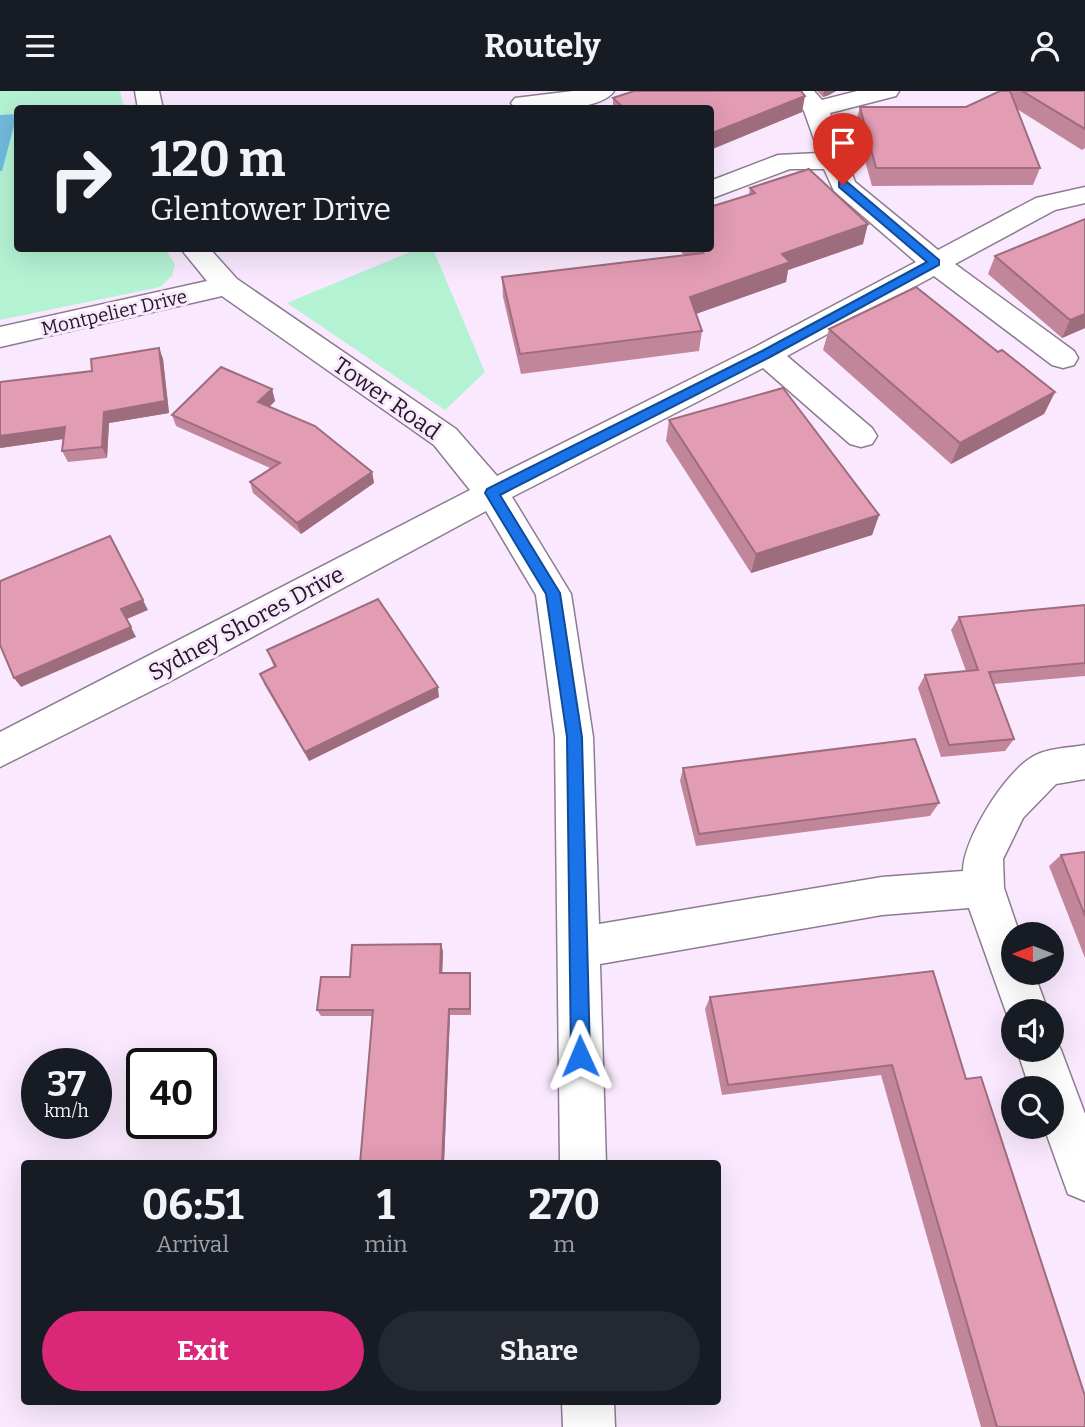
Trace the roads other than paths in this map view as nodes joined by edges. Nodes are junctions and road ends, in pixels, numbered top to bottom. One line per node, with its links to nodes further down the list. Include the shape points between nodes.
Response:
1 (602, 91): 4 (street, via 590,97)
2 (887, 91): 3 (street)
3 (808, 100): 5 (street)
4 (524, 103)
5 (833, 161): 6 (street, via 787,161); 9 (street, via 843,185)
6 (714, 189)
7 (1085, 195): 9 (street, Sydney Shores Drive, via 1046,204)
8 (198, 252): 10 (street, Tower Road)
9 (935, 263): 12 (street, Sydney Shores Drive); 13 (street)
10 (227, 286): 11 (street, Montpelier Drive); 15 (street, Tower Road, via 445,437)
11 (0, 337)
12 (766, 354): 14 (street); 15 (street, Sydney Shores Drive)
13 (1063, 358)
14 (861, 436)
15 (492, 493): 16 (street, Sydney Shores Drive); 19 (street, Tower Road, via 553,593 575,737)
16 (0, 750)
17 (1085, 762): 18 (street, via 1045,769 1009,806 983,858)
18 (983, 888): 19 (street, via 883,896); 20 (street)
19 (578, 948): 22 (street, Tower Road)
20 (1022, 999)
21 (1043, 1062): 23 (street)
22 (583, 1160)
23 (1085, 1177)
24 (588, 1405): 25 (street)
25 (589, 1427)

